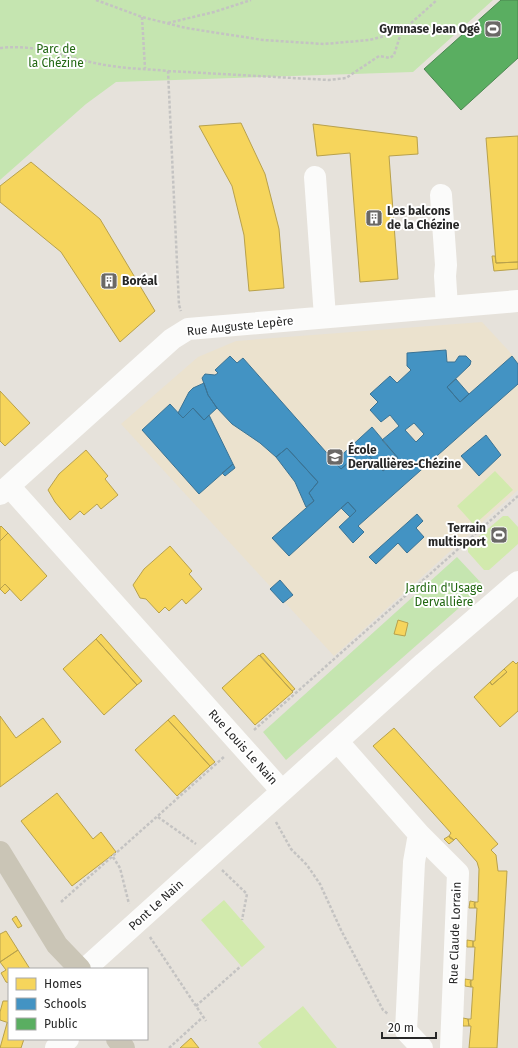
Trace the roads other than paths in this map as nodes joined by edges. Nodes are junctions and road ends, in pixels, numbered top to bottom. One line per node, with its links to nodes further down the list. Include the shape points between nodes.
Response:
1 (315, 177): 5 (street)
2 (440, 195): 4 (street)
3 (518, 301): 4 (street, Rue Auguste Lepère)
4 (447, 307): 5 (street, Rue Auguste Lepère)
5 (325, 317): 6 (street, Rue Auguste Lepère, via 188,329 181,332)
6 (4, 490): 9 (street, Rue Louis Le Nain)
7 (518, 582): 8 (street, Rue Louis Le Nain)
8 (338, 742): 9 (street, Rue Louis Le Nain); 10 (street, Rue Claude Lorrain)
9 (282, 791): 13 (street, Pont Le Nain, via 138,924)
10 (419, 834): 18 (street, via 414,862 406,1031); 19 (street, Rue Claude Lorrain, via 458,873)
11 (0, 852): 12 (main road, via 57,945)
12 (79, 968)
13 (86, 968)
14 (67, 1040): 16 (street)
15 (118, 1040): 17 (main road)
16 (56, 1048)
17 (124, 1048)
18 (422, 1048)
19 (451, 1048)

